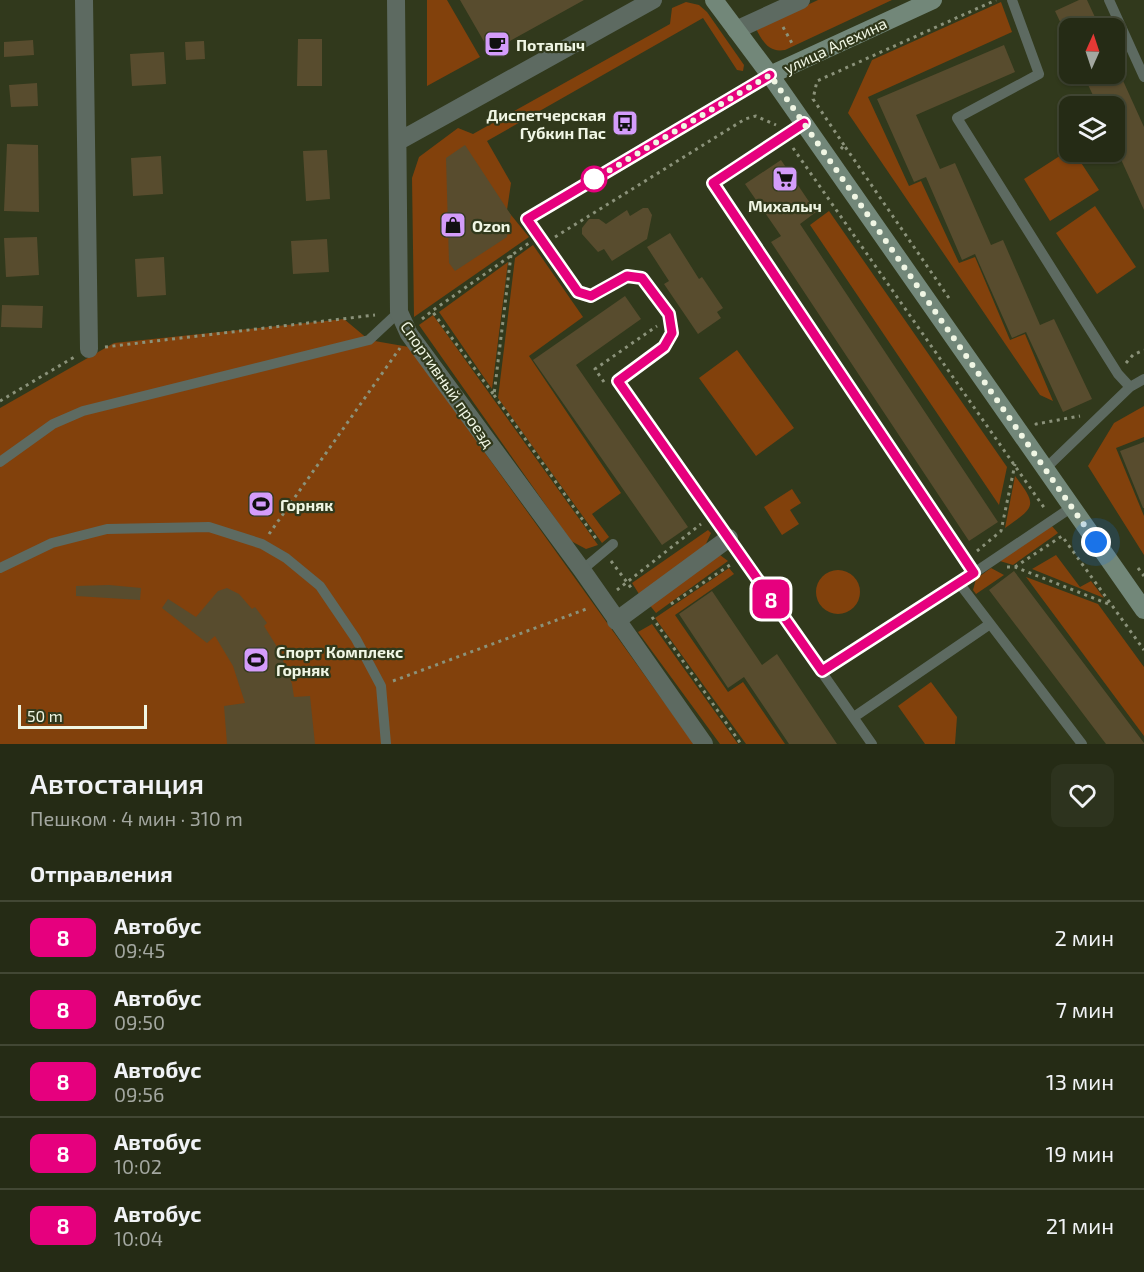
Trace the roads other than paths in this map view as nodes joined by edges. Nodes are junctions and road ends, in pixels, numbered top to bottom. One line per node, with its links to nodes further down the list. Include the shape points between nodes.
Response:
1 (84, 0): 15 (street)
2 (396, 0): 13 (street, Спортивный проезд)
3 (653, 0): 13 (street)
4 (714, 0): 9 (main road)
5 (801, 0): 9 (street)
6 (933, 0): 10 (main road, улица Алехина)
7 (1012, 0): 17 (lane, via 1039,74 957,118 1118,374)
8 (1109, 0): 11 (lane)
9 (736, 30): 10 (main road)
10 (770, 75): 12 (main road); 21 (lane, via 527,219 578,292 591,296 627,276 642,278 669,314 672,333 664,347 618,381)
11 (1144, 76)
12 (804, 123): 19 (main road); 25 (lane, via 713,183)
13 (399, 141): 14 (street, Спортивный проезд)
14 (399, 312): 18 (lane, via 369,340 83,411 53,424); 24 (street, Спортивный проезд, via 409,334)
15 (89, 349)
16 (1144, 379): 17 (lane)
17 (1130, 387): 19 (lane)
18 (0, 462)
19 (1046, 468): 20 (main road)
20 (1072, 507): 25 (lane); 27 (main road)
21 (729, 538): 28 (street); 30 (lane)
22 (609, 548): 24 (lane)
23 (0, 567): 32 (lane, via 52,543 107,529 209,526 262,544 320,586 356,639 381,686)
24 (582, 570): 28 (street, Спортивный проезд)
25 (974, 573): 26 (lane)
26 (959, 582): 29 (lane); 30 (lane)
27 (1144, 610)
28 (616, 621): 33 (street, Спортивный проезд)
29 (990, 624): 31 (lane); 35 (lane)
30 (822, 671): 31 (lane)
31 (854, 717): 34 (lane)
32 (387, 744)
33 (704, 744)
34 (872, 744)
35 (1082, 744)

